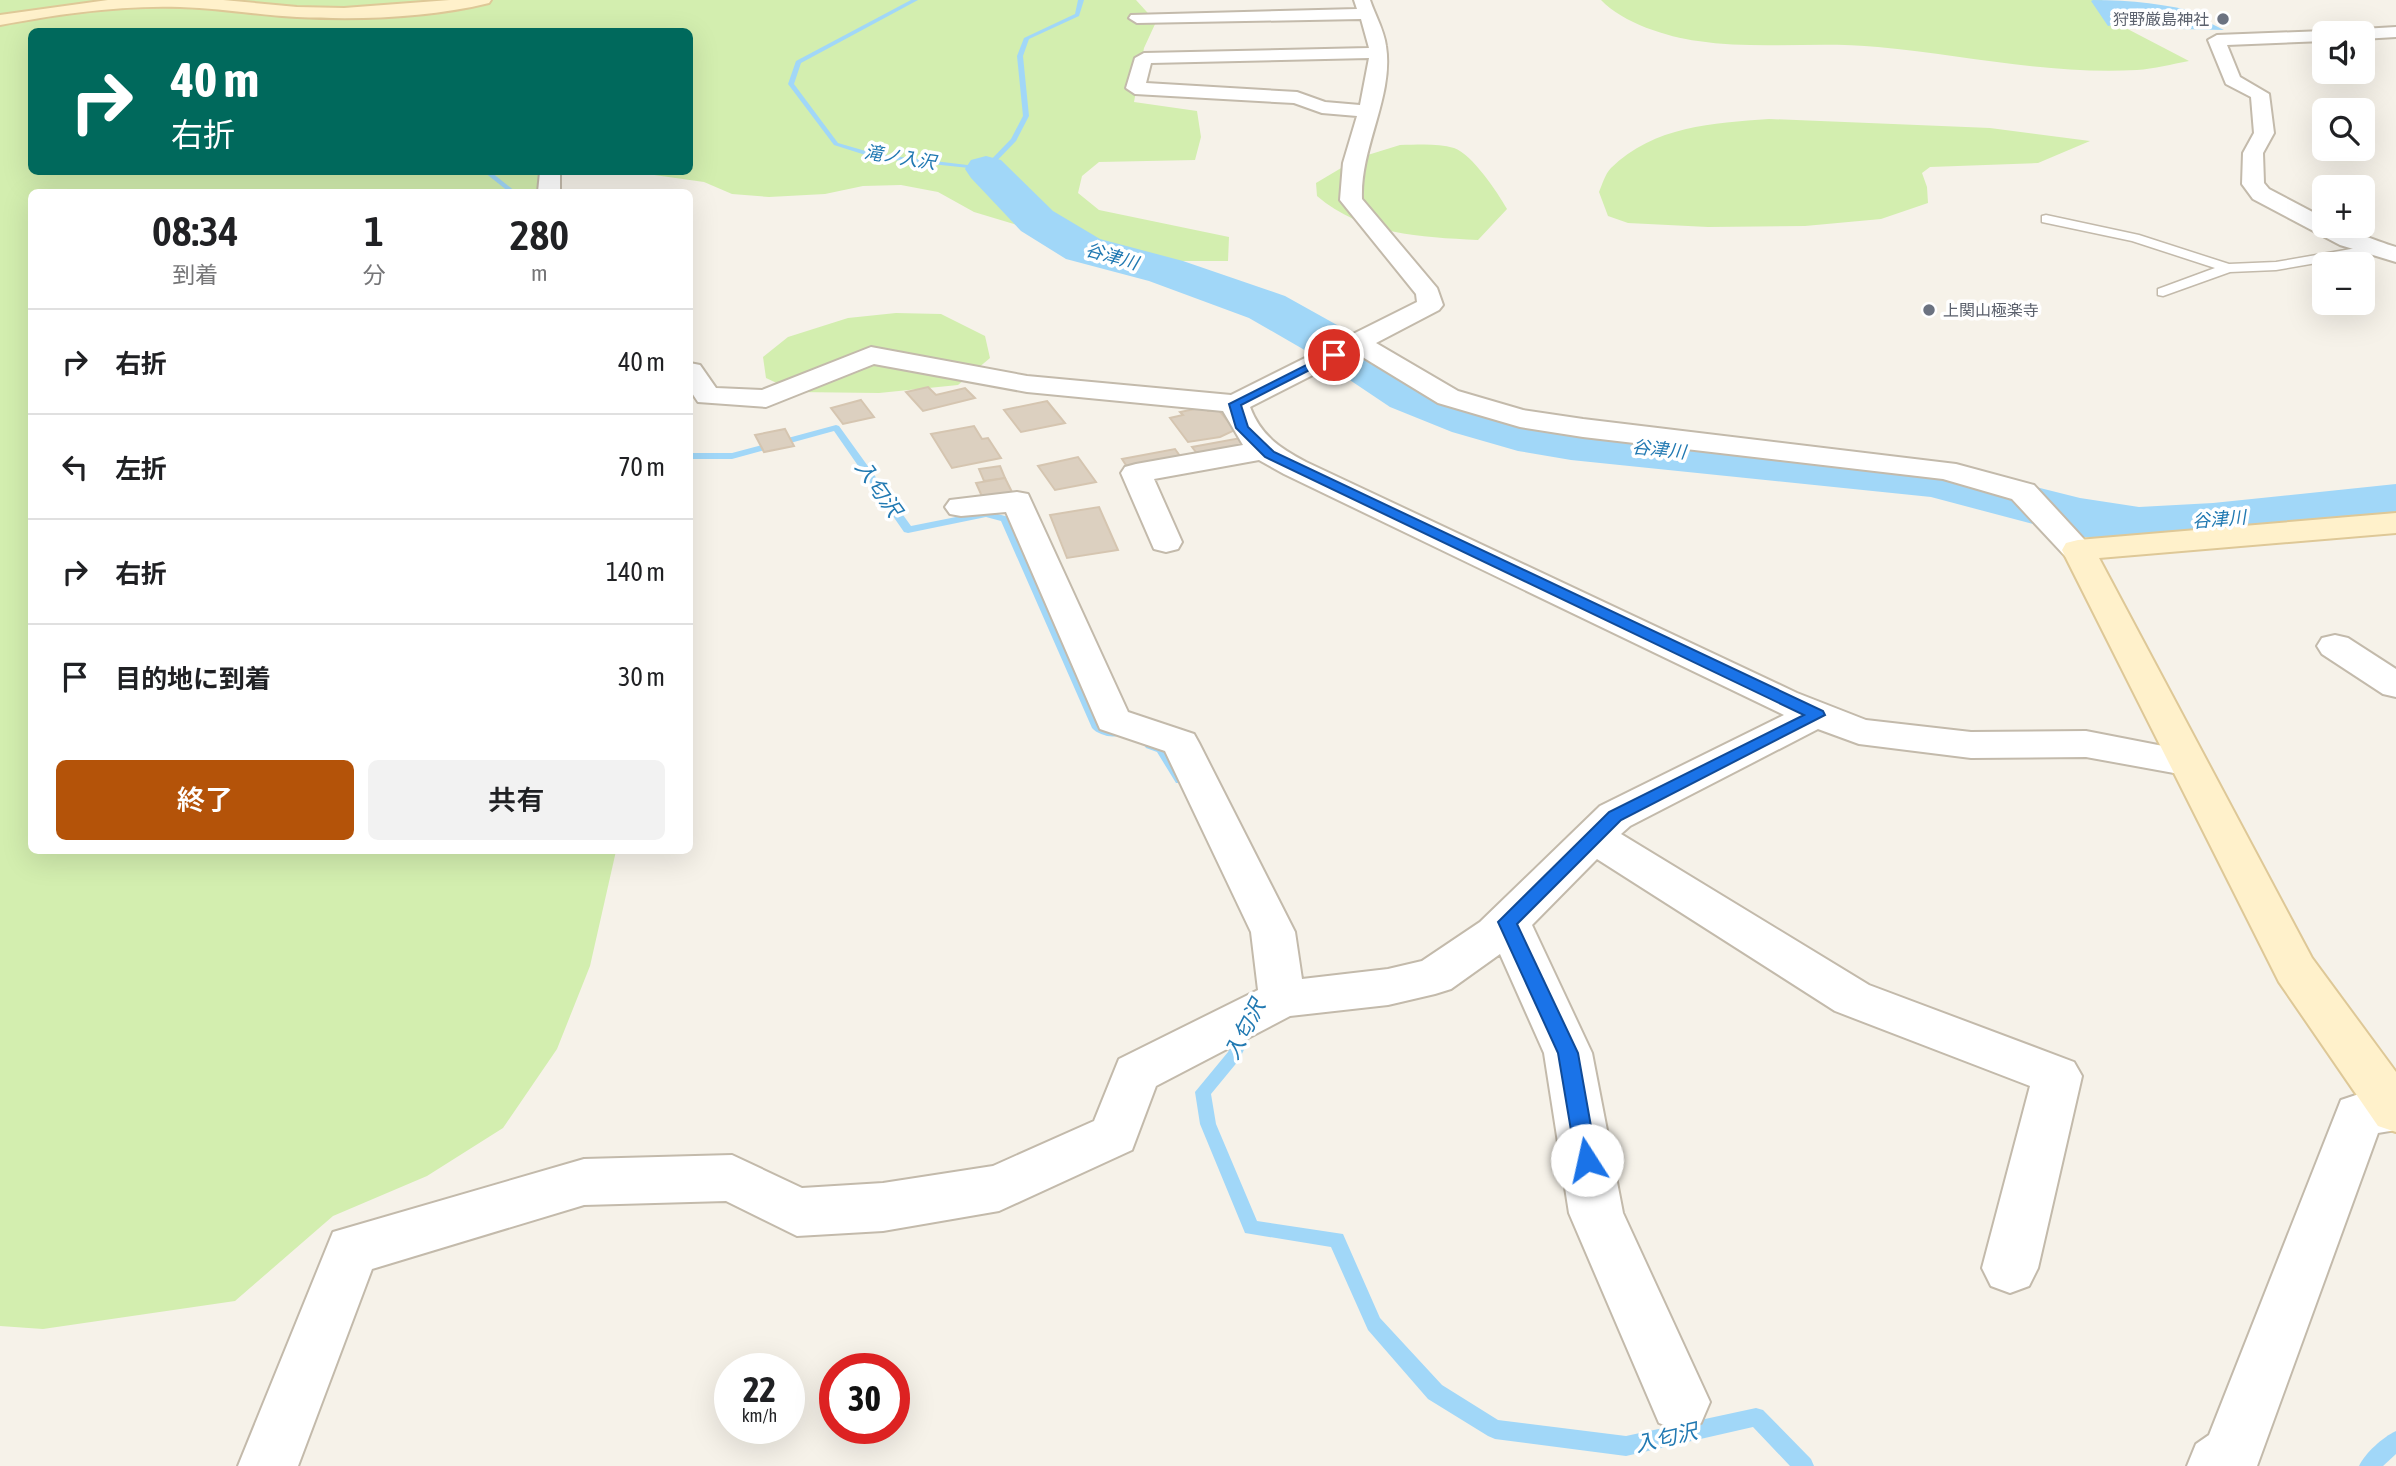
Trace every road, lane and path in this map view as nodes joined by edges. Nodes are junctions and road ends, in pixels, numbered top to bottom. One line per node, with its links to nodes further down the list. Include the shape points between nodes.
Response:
1 (483, 0): 5 (street, via 347,12 127,3)
2 (1146, 0): 4 (street)
3 (1365, 7): 10 (street); 11 (street)
4 (1136, 18): 9 (street); 10 (street)
5 (0, 20)
6 (2396, 32): 7 (street)
7 (2375, 33)
8 (2312, 36): 16 (street, via 2217,40 2232,80 2260,94 2264,133 2253,153 2253,184 2261,194 2348,240)
9 (1126, 37)
10 (1229, 49): 11 (street); 13 (street); 13 (street, via 1135,88); 14 (street, via 1297,98 1322,107)
11 (1378, 52): 14 (street)
12 (1125, 58): 13 (street)
13 (1144, 58)
14 (1367, 111): 19 (street, via 1349,182 1351,200 1428,293 1430,305)
15 (2046, 219): 17 (lane, via 2135,237)
16 (2385, 252): 17 (lane)
17 (2228, 268): 18 (lane)
18 (2163, 292)
19 (1358, 343): 21 (street); 26 (street, via 1448,397 1520,418 1945,470 1971,477 2023,492)
20 (693, 375): 21 (street, via 708,396 766,398 870,355 1027,384)
21 (1235, 404): 22 (street, via 1242,428)
22 (1265, 450): 25 (street, via 1136,474); 29 (street, via 1294,468)
23 (961, 507): 33 (street, via 1017,501 1114,720 1180,743 1273,932)
24 (2396, 523): 26 (street)
25 (1166, 542)
26 (2078, 550): 30 (street)
27 (2335, 646): 28 (street)
28 (2396, 686)
29 (1817, 715): 30 (street, via 1858,732 1971,745 2086,744); 31 (street, via 1615,816)
30 (2185, 762): 34 (street, via 2295,970)
31 (1594, 837): 32 (street); 35 (street, via 1852,998 2057,1076)
32 (1507, 922): 33 (street, via 1435,976 1388,987); 36 (street, via 1568,1053 1596,1213)
33 (1282, 999): 37 (street, via 1136,1073 1114,1135 999,1188 883,1208 797,1212 732,1178 584,1182 352,1250)
34 (2395, 1110): 38 (street, via 2359,1115 2231,1456)
35 (2010, 1268)
36 (1680, 1402)
37 (268, 1464)
38 (2218, 1466)

